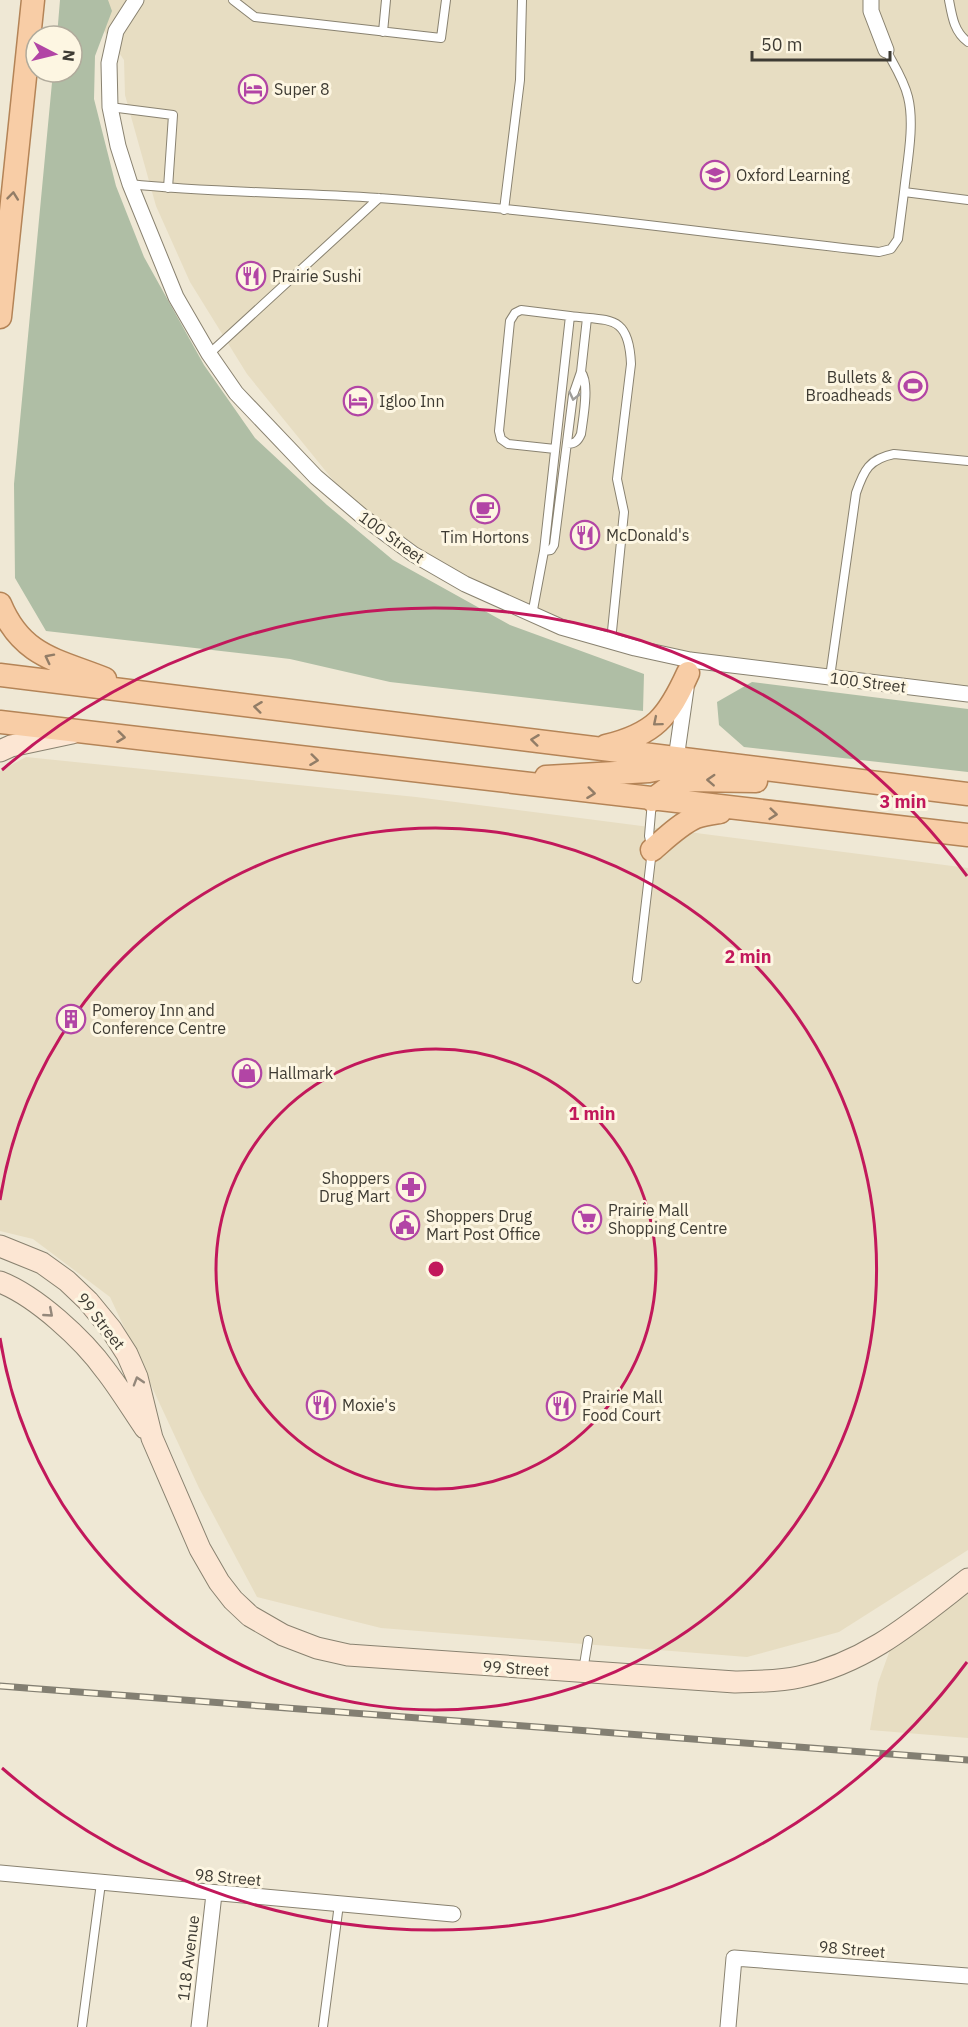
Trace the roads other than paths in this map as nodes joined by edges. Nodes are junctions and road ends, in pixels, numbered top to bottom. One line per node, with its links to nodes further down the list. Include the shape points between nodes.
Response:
1 (33, 0): 20 (main road, one-way to 1)
2 (136, 0): 12 (street, 100 Street, via 116,31 109,63)
3 (233, 0): 9 (lane, via 255,17)
4 (387, 0): 9 (lane)
5 (446, 0): 9 (lane, via 441,38)
6 (522, 0): 18 (lane, via 520,80)
7 (871, 0): 11 (street, via 871,11)
8 (949, 0): 10 (lane, via 954,25)
9 (383, 32)
10 (968, 42)
11 (886, 50): 15 (lane, via 908,97 911,116)
12 (110, 107): 13 (street, 100 Street); 14 (lane, via 173,115)
13 (130, 184): 14 (lane); 22 (street, 100 Street, via 176,297)
14 (168, 188): 16 (lane)
15 (904, 192): 17 (lane); 18 (lane, via 898,239 891,249 879,252)
16 (379, 198): 18 (lane); 22 (lane)
17 (968, 200)
18 (504, 210)
19 (570, 316): 21 (lane); 25 (lane); 25 (lane, via 520,310 510,321 501,439 508,444)
20 (0, 317)
21 (587, 318): 23 (lane); 30 (lane, via 613,321 621,326 630,346 617,479 624,512)
22 (209, 354): 29 (street, 100 Street, via 236,393 316,477 363,517 413,554)
23 (581, 372): 24 (lane, one-way to 24, via 573,395); 24 (lane, via 585,376 581,434 578,440)
24 (567, 444): 27 (lane, via 554,545)
25 (555, 449): 27 (lane)
26 (968, 461): 33 (lane, via 894,454 867,467 856,492)
27 (543, 551): 29 (lane)
28 (0, 604): 34 (main road, one-way to 28, via 36,651 10,624)
29 (532, 615): 30 (street, 100 Street)
30 (611, 641): 31 (street, 100 Street)
31 (689, 666): 33 (street, 100 Street); 38 (main road, one-way to 38, via 662,719 628,739); 40 (street)
32 (0, 675): 34 (main road)
33 (830, 677): 35 (street, 100 Street)
34 (143, 694): 38 (main road, one-way to 34)
35 (968, 694)
36 (0, 722): 37 (main road)
37 (76, 732): 39 (street); 42 (main road, one-way to 42)
38 (599, 748): 40 (main road)
39 (0, 751)
40 (676, 759): 41 (main road); 42 (main road, via 649,771)
41 (854, 780): 43 (main road); 44 (main road, one-way to 44, via 692,779 672,785)
42 (494, 781): 44 (main road, one-way to 44)
43 (968, 794)
44 (652, 800): 45 (main road); 47 (lane)
45 (733, 809): 46 (main road, one-way to 46); 47 (main road, via 697,817)
46 (968, 835)
47 (652, 850): 48 (lane)
48 (638, 979)
49 (0, 1246): 51 (street, 99 Street, one-way to 49, via 137,1377 111,1329 67,1281 42,1263)
50 (0, 1282): 51 (street, 99 Street, one-way to 51, via 33,1299 85,1346)
51 (152, 1438): 54 (street, 99 Street, via 200,1549 219,1582 250,1616 284,1635 348,1655)
52 (968, 1579): 54 (street, 99 Street, via 895,1636 834,1667 797,1677 735,1682)
53 (588, 1640): 54 (lane)
54 (583, 1672)
55 (0, 1873): 56 (street, 98 Street)
56 (101, 1883): 57 (street, 98 Street); 61 (lane)
57 (214, 1894): 58 (street, 98 Street); 62 (street, 118 Avenue)
58 (339, 1905): 59 (street, 98 Street); 63 (lane)
59 (453, 1914)
60 (968, 1976): 64 (street, 98 Street, via 734,1958)
61 (82, 2027)
62 (199, 2027)
63 (323, 2027)
64 (728, 2027)

